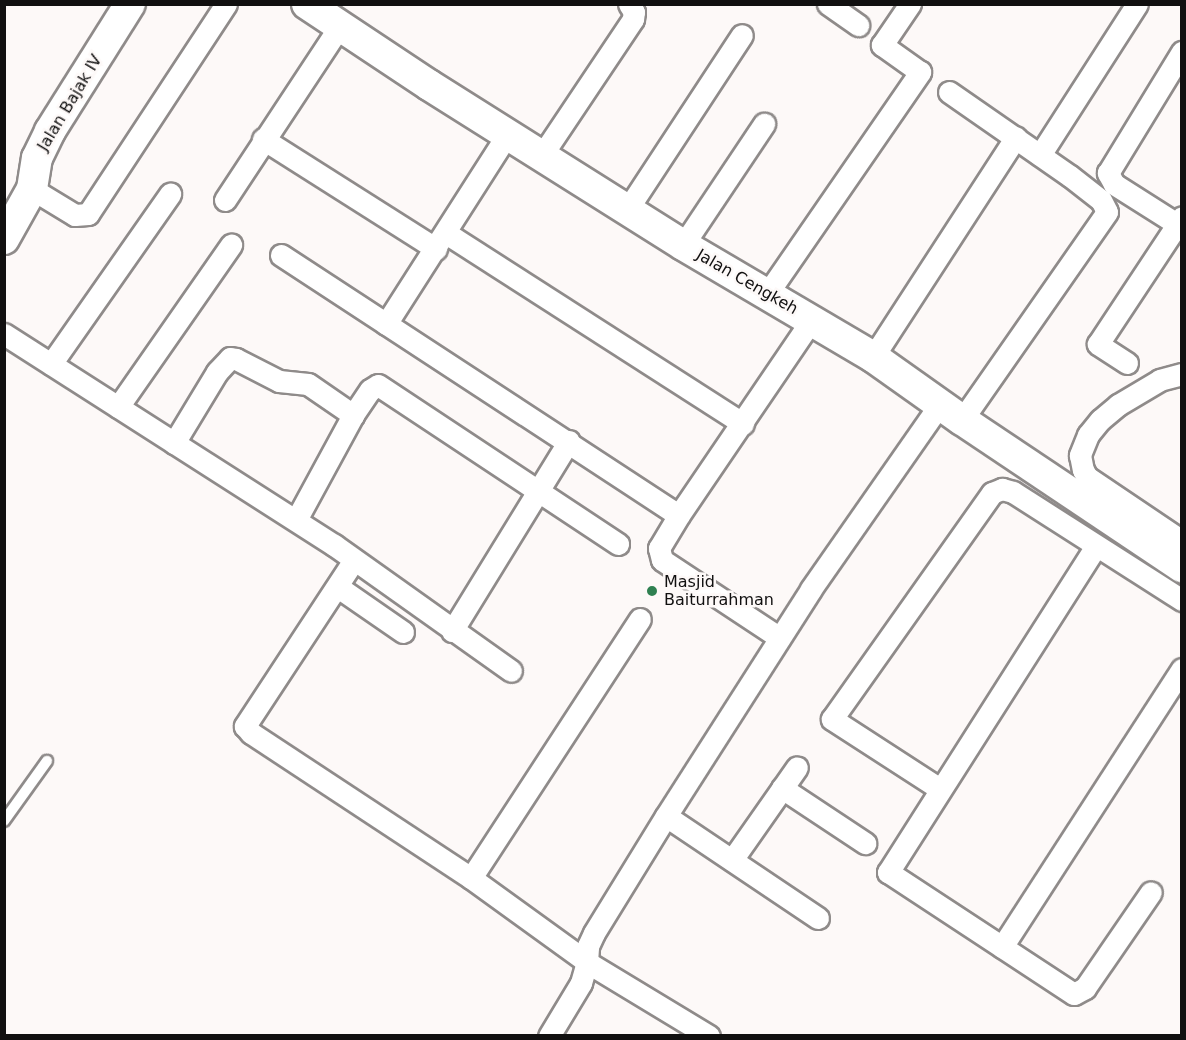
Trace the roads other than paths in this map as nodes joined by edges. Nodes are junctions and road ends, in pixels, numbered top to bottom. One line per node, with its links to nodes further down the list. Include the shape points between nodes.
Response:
1 (130, 4): 19 (street, Jalan Bajak IV, via 50,131 37,158)
2 (226, 4): 19 (street, via 88,214 75,215)
3 (307, 4): 9 (street, Jalan Cengkeh)
4 (629, 4): 17 (street, via 633,19)
5 (828, 4): 8 (street)
6 (910, 4): 29 (street, via 882,45 920,72)
7 (1137, 4): 18 (street)
8 (858, 25)
9 (339, 27): 14 (street, Jalan Cengkeh); 16 (street)
10 (741, 36): 22 (street)
11 (1182, 52): 23 (street, via 1108,173 1114,184)
12 (949, 92): 15 (street)
13 (764, 124): 27 (street)
14 (507, 135): 17 (street, Jalan Cengkeh); 25 (street)
15 (1016, 137): 18 (street); 33 (street)
16 (263, 139): 21 (street); 25 (street)
17 (542, 155): 22 (street, Jalan Cengkeh)
18 (1040, 155): 38 (street, via 1101,200 1107,212)
19 (32, 189): 24 (street, Jalan Bajak IV)
20 (170, 194): 35 (street)
21 (225, 200)
22 (627, 210): 27 (street, Jalan Cengkeh)
23 (1179, 221): 34 (street, via 1098,344)
24 (4, 239)
25 (441, 241): 31 (street); 40 (street)
26 (231, 245): 37 (street)
27 (682, 245): 29 (street, Jalan Cengkeh)
28 (281, 255): 31 (street)
29 (767, 294): 30 (street, Jalan Cengkeh)
30 (812, 319): 33 (street, Jalan Cengkeh); 40 (street)
31 (386, 324): 41 (street)
32 (4, 334): 35 (street)
33 (873, 357): 38 (street, Jalan Cengkeh)
34 (1127, 363)
35 (51, 364): 37 (street)
36 (1182, 374): 46 (street, via 1160,380 1118,405 1088,435 1080,455 1087,477)
37 (118, 407): 42 (street)
38 (951, 412): 50 (street, Jalan Cengkeh); 56 (street, via 847,535)
39 (353, 416): 42 (street, via 308,384 279,381 230,358 217,372); 43 (street, via 372,387 381,386); 45 (street)
40 (743, 423): 44 (street)
41 (569, 441): 43 (street); 44 (street)
42 (174, 444): 45 (street)
43 (538, 490): 47 (street); 54 (street)
44 (679, 515): 56 (street, via 659,548 662,560)
45 (296, 520): 49 (street)
46 (1182, 541)
47 (618, 544)
48 (1096, 546): 52 (street); 62 (street); 62 (street, via 1013,492 1002,489 992,493 832,718)
49 (354, 560): 51 (street); 54 (street)
50 (1182, 567)
51 (338, 587): 55 (street); 67 (street, via 245,726)
52 (1182, 600)
53 (640, 619): 67 (street)
54 (452, 631): 58 (street)
55 (403, 632)
56 (780, 638): 63 (street)
57 (1182, 669): 70 (street)
58 (511, 671)
59 (47, 761): 64 (lane)
60 (797, 767): 61 (street)
61 (782, 788): 65 (street); 66 (street)
62 (940, 789): 70 (street, via 888,872)
63 (666, 816): 66 (street); 71 (street, via 594,933)
64 (4, 821)
65 (865, 843)
66 (732, 860): 69 (street)
67 (471, 879): 71 (street)
68 (1151, 892): 70 (street, via 1079,993 1068,992)
69 (818, 918)
70 (1002, 947)
71 (587, 962): 72 (street, via 581,983); 73 (street)
72 (549, 1035)
73 (709, 1035)

